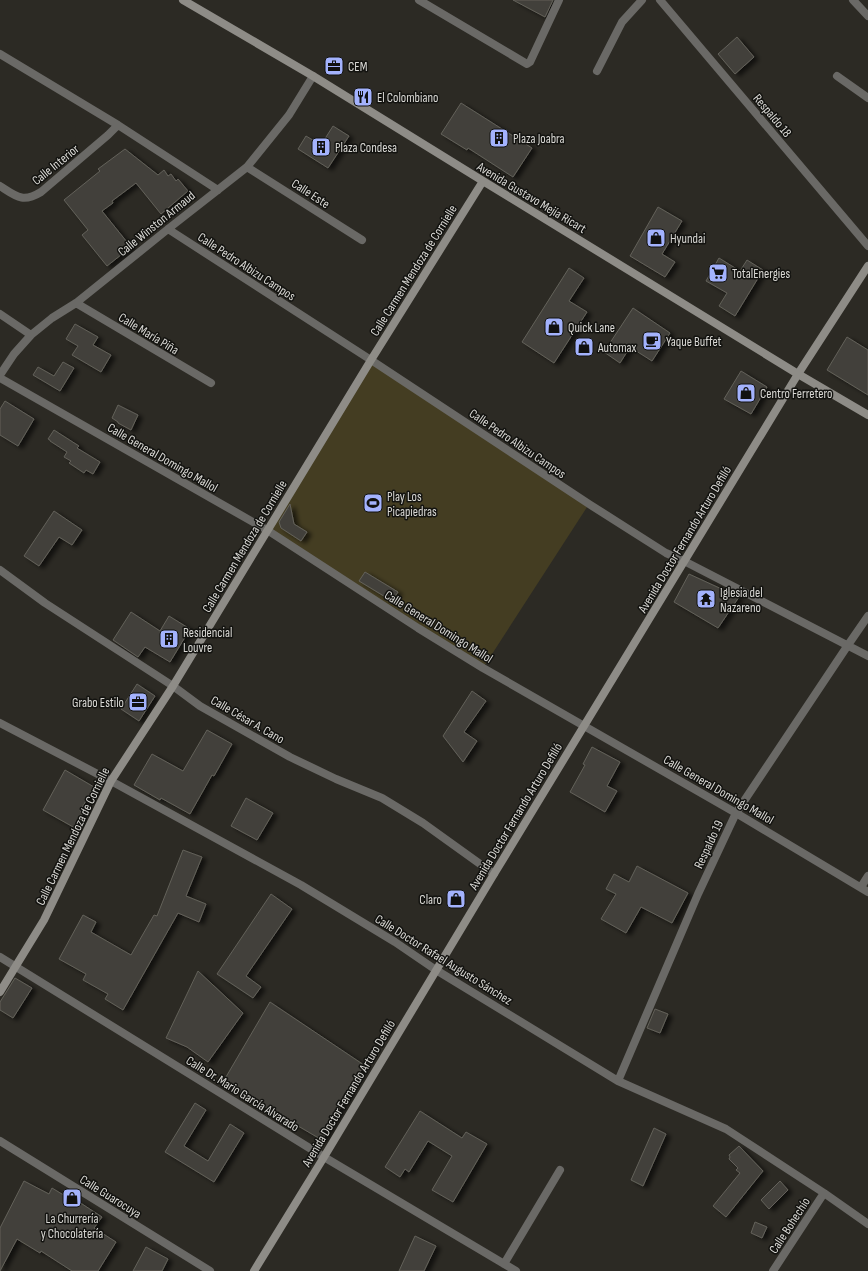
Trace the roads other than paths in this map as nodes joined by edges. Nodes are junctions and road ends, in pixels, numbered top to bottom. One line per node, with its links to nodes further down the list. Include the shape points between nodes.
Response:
1 (184, 0): 10 (street, Avenida Gustavo Mejía Ricart)
2 (419, 0): 3 (street, via 527,64)
3 (559, 0)
4 (642, 0): 9 (street, via 622,22)
5 (660, 0): 20 (street, Respaldo 18)
6 (853, 0): 7 (street)
7 (868, 16)
8 (0, 54): 13 (street)
9 (597, 71)
10 (313, 76): 14 (street, Calle Winston Armaud, via 289,115); 15 (street, Avenida Gustavo Mejía Ricart)
11 (837, 76): 12 (street)
12 (868, 98)
13 (118, 125): 16 (street, Calle Interior, via 32,198 15,196); 17 (street)
14 (247, 167): 17 (street, Calle Winston Armaud); 19 (street, Calle Este)
15 (483, 181): 25 (street, Calle Carmen Mendoza de Cornielle); 26 (street, Avenida Gustavo Mejía Ricart)
16 (0, 186)
17 (218, 190): 18 (street, Calle Winston Armaud)
18 (168, 229): 22 (street, Calle Winston Armaud); 25 (street, Calle Pedro Albizu Campos)
19 (362, 240)
20 (868, 246)
21 (868, 266): 26 (street, Avenida Doctor Fernando Arturo Defilló)
22 (76, 303): 24 (street, Calle Winston Armaud); 28 (street, Calle María Piña)
23 (0, 314): 24 (street)
24 (31, 335): 27 (street, Calle Winston Armaud, via 14,354)
25 (371, 360): 30 (street, Calle Carmen Mendoza de Cornielle); 31 (street, Calle Pedro Albizu Campos, via 666,554)
26 (798, 374): 29 (street, Avenida Gustavo Mejía Ricart); 31 (street, Avenida Doctor Fernando Arturo Defilló)
27 (0, 377): 30 (street, Calle General Domingo Mallol)
28 (211, 383)
29 (868, 415)
30 (267, 530): 36 (street, Calle Carmen Mendoza de Cornielle); 38 (street, Calle General Domingo Mallol, via 424,632)
31 (684, 561): 34 (street, Calle Pedro Albizu Campos); 38 (street, Avenida Doctor Fernando Arturo Defilló)
32 (0, 570): 36 (street, Calle César A. Cano)
33 (868, 616): 34 (street, Respaldo 19)
34 (848, 645): 35 (street, Calle Pedro Albizu Campos); 40 (street, Respaldo 19)
35 (868, 656)
36 (173, 686): 39 (street, Calle Carmen Mendoza de Cornielle); 41 (street, Calle César A. Cano, via 200,706 290,757 392,803)
37 (0, 723): 39 (street, Calle Doctor Rafael Augusto Sánchez)
38 (585, 726): 40 (street, Calle General Domingo Mallol); 41 (street, Avenida Doctor Fernando Arturo Defilló)
39 (111, 781): 45 (street, Calle Carmen Mendoza de Cornielle, via 44,920); 46 (street, Calle Doctor Rafael Augusto Sánchez, via 301,885)
40 (736, 813): 43 (street, Calle General Domingo Mallol); 48 (street, Respaldo 19, via 698,894)
41 (494, 874): 46 (street, Avenida Doctor Fernando Arturo Defilló)
42 (868, 876): 43 (street)
43 (864, 889)
44 (0, 957): 45 (street, Calle Dr. Mario García Alvarado)
45 (15, 967): 47 (street, Calle Carmen Mendoza de Cornielle); 50 (street, Calle Dr. Mario García Alvarado)
46 (436, 970): 48 (street, Calle Doctor Rafael Augusto Sánchez); 50 (street, Avenida Doctor Fernando Arturo Defilló)
47 (0, 992)
48 (618, 1081): 52 (street, Calle Doctor Rafael Augusto Sánchez, via 726,1129)
49 (0, 1141): 55 (street, Calle Guarocuya)
50 (324, 1157): 54 (street, Calle Dr. Mario García Alvarado); 56 (street, Avenida Doctor Fernando Arturo Defilló)
51 (560, 1170): 54 (street)
52 (824, 1193): 53 (street, Calle Doctor Rafael Augusto Sánchez); 58 (street, Calle Bohechío)
53 (868, 1224)
54 (504, 1264): 57 (street, Calle Dr. Mario García Alvarado)
55 (210, 1271)
56 (254, 1271)
57 (516, 1271)
58 (773, 1271)

